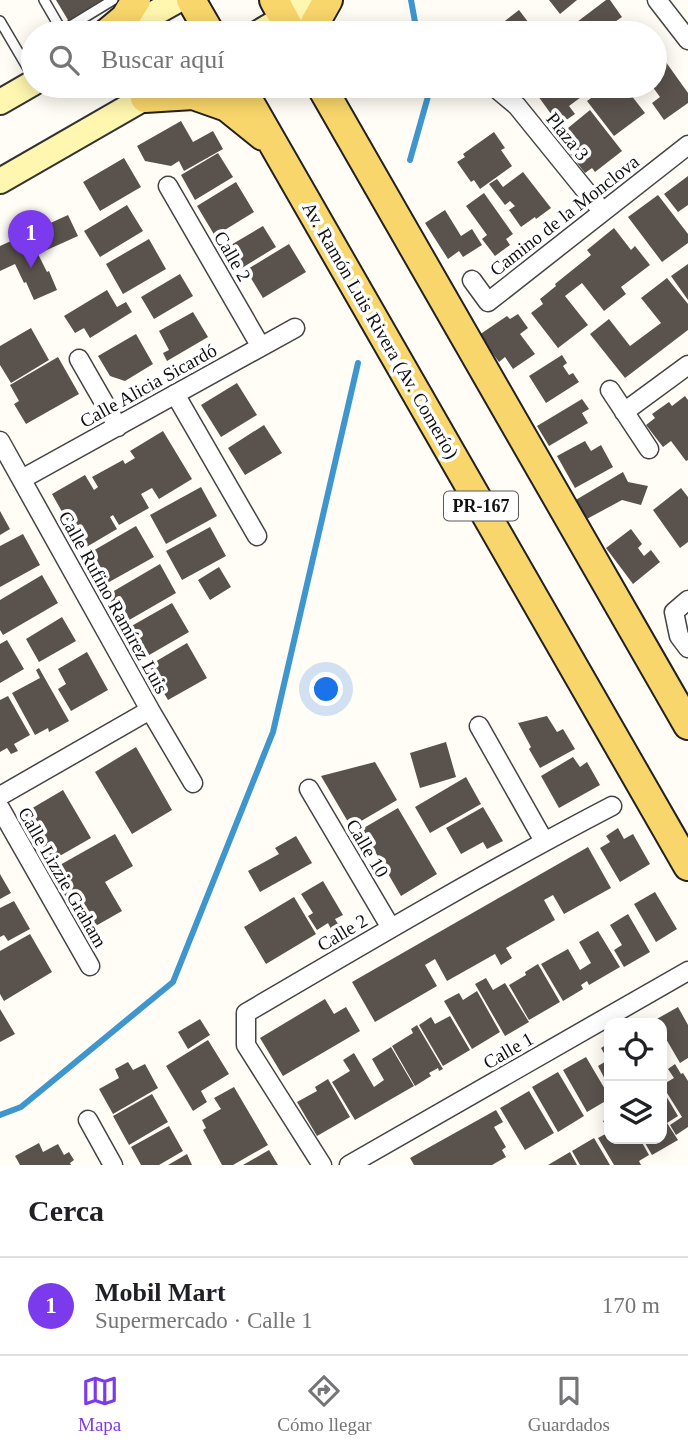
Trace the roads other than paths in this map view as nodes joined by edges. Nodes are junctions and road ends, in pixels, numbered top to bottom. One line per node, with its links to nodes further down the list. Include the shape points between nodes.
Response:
1 (44, 0): 11 (lane)
2 (113, 0): 12 (lane)
3 (136, 0): 13 (main road)
4 (178, 0): 14 (street)
5 (191, 0): 15 (main road)
6 (314, 0): 9 (street)
7 (328, 0): 16 (main road)
8 (657, 0): 17 (street)
9 (283, 17)
10 (0, 21): 18 (lane)
11 (56, 21)
12 (81, 21)
13 (121, 21)
14 (140, 21)
15 (203, 21)
16 (317, 21)
17 (688, 40)
18 (21, 57)
19 (21, 90): 25 (street)
20 (145, 98): 28 (street)
21 (202, 98): 27 (main road, via 227,107)
22 (247, 98): 27 (main road, Av. Ramón Luis Rivera (Av. Comerío) / PR-167)
23 (328, 98): 47 (main road)
24 (508, 98): 30 (street, Plaza 3)
25 (0, 103)
26 (688, 145): 30 (street, Camino de la Monclova)
27 (275, 146): 55 (main road, Av. Ramón Luis Rivera (Av. Comerío) / PR-167)
28 (0, 181)
29 (168, 186): 33 (street, Calle 2)
30 (602, 211): 31 (street, Camino de la Monclova, via 488,302)
31 (472, 279)
32 (295, 328): 33 (street, Calle Alicia Sicardó)
33 (261, 347): 37 (street, Calle Alicia Sicardó)
34 (79, 359): 39 (street)
35 (688, 365): 38 (street)
36 (610, 390): 38 (street)
37 (175, 394): 39 (street, Calle Alicia Sicardó); 43 (street)
38 (624, 412): 41 (street)
39 (118, 427): 42 (street, Calle Alicia Sicardó)
40 (0, 440): 42 (street, Calle Rufino Ramírez Luis)
41 (649, 449)
42 (22, 479): 46 (street, Calle Rufino Ramírez Luis)
43 (257, 536)
44 (688, 600): 45 (street, via 674,612 678,636)
45 (688, 648)
46 (150, 710): 49 (street, Calle Rufino Ramírez Luis); 51 (street)
47 (688, 725)
48 (479, 726): 54 (street)
49 (193, 783)
50 (309, 789): 56 (street, Calle 10)
51 (0, 796)
52 (612, 806): 54 (street, Calle 2)
53 (0, 808): 57 (street, Calle Lizzie Graham)
54 (544, 841): 56 (street, Calle 2)
55 (688, 866)
56 (391, 928): 61 (street, Calle 2, via 246,1013 246,1045)
57 (90, 967)
58 (688, 971): 62 (street, Calle 1)
59 (88, 1120): 60 (street)
60 (113, 1165)
61 (321, 1165)
62 (349, 1165)

